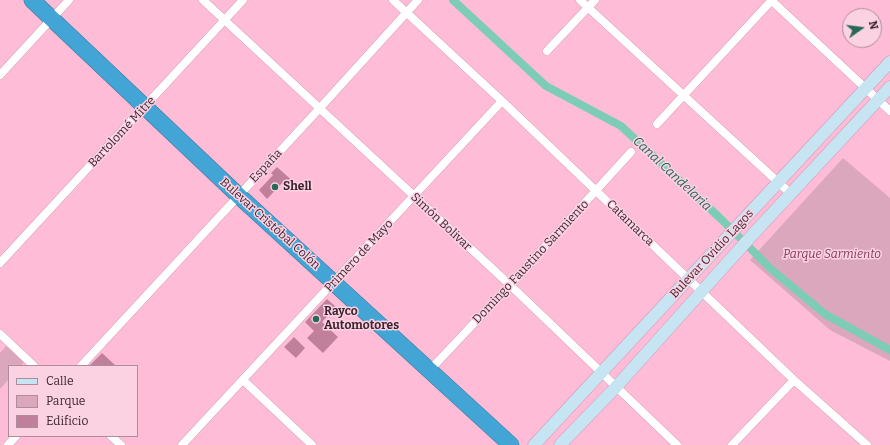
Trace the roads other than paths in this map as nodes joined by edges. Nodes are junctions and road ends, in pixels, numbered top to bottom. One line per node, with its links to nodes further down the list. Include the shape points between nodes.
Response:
1 (32, 0): 12 (highway, Bulevar Cristóbal Colón)
2 (69, 0): 12 (street)
3 (203, 0): 13 (street, Simón Bolivar)
4 (243, 0): 13 (street, Bartolomé Mitre)
5 (393, 0): 11 (street, Catamarca)
6 (418, 0): 11 (street, España)
7 (580, 0): 10 (street)
8 (595, 0): 10 (street)
9 (771, 0): 18 (street); 19 (street)
10 (588, 8): 14 (street); 19 (street)
11 (407, 13): 21 (street, Catamarca); 23 (street, España)
12 (52, 19): 16 (street); 22 (highway, Bulevar Cristóbal Colón)
13 (225, 20): 22 (street, Bartolomé Mitre); 23 (street, Simón Bolivar)
14 (547, 51)
15 (890, 62): 18 (main road, Bulevar Ovidio Lagos)
16 (0, 75)
17 (890, 87): 20 (main road, Bulevar Ovidio Lagos)
18 (865, 89): 20 (street); 27 (main road, Bulevar Ovidio Lagos)
19 (683, 96): 25 (street); 27 (street)
20 (878, 100): 24 (street); 29 (main road, Bulevar Ovidio Lagos)
21 (502, 101): 28 (street, Catamarca); 31 (street, Primero de Mayo)
22 (145, 107): 30 (highway, Bulevar Cristóbal Colón); 32 (street, Bartolomé Mitre)
23 (319, 109): 30 (street, España); 31 (street, Simón Bolivar)
24 (890, 111)
25 (657, 124)
26 (631, 152): 28 (street, Domingo Faustino Sarmiento)
27 (778, 183): 29 (street); 33 (main road, Bulevar Ovidio Lagos)
28 (596, 191): 33 (street, Catamarca); 35 (street, Domingo Faustino Sarmiento)
29 (791, 194): 36 (main road, Bulevar Ovidio Lagos)
30 (239, 196): 34 (highway, Bulevar Cristóbal Colón); 39 (street, España)
31 (414, 197): 34 (street, Primero de Mayo); 35 (street, Simón Bolivar)
32 (0, 263)
33 (688, 279): 36 (street, Catamarca); 41 (main road, Bulevar Ovidio Lagos)
34 (334, 283): 40 (highway, Bulevar Cristóbal Colón); 42 (street, Primero de Mayo)
35 (510, 285): 40 (street, Domingo Faustino Sarmiento); 41 (street, Simón Bolivar)
36 (702, 292): 43 (street, Catamarca); 44 (main road, Bulevar Ovidio Lagos)
37 (0, 334): 38 (street)
38 (33, 365)
39 (82, 365)
40 (429, 371): 51 (highway, Bulevar Cristóbal Colón)
41 (601, 373): 44 (street, Simón Bolivar); 52 (main road, Bulevar Ovidio Lagos)
42 (243, 380): 49 (street, Primero de Mayo); 50 (street)
43 (794, 380): 55 (street); 56 (street, Catamarca)
44 (616, 387): 53 (main road, Bulevar Ovidio Lagos); 54 (street, Simón Bolivar)
45 (15, 437): 47 (street)
46 (112, 437): 48 (street)
47 (8, 445)
48 (121, 445)
49 (182, 445)
50 (312, 445)
51 (511, 445)
52 (534, 445)
53 (560, 445)
54 (677, 445)
55 (732, 445)
56 (867, 445)

